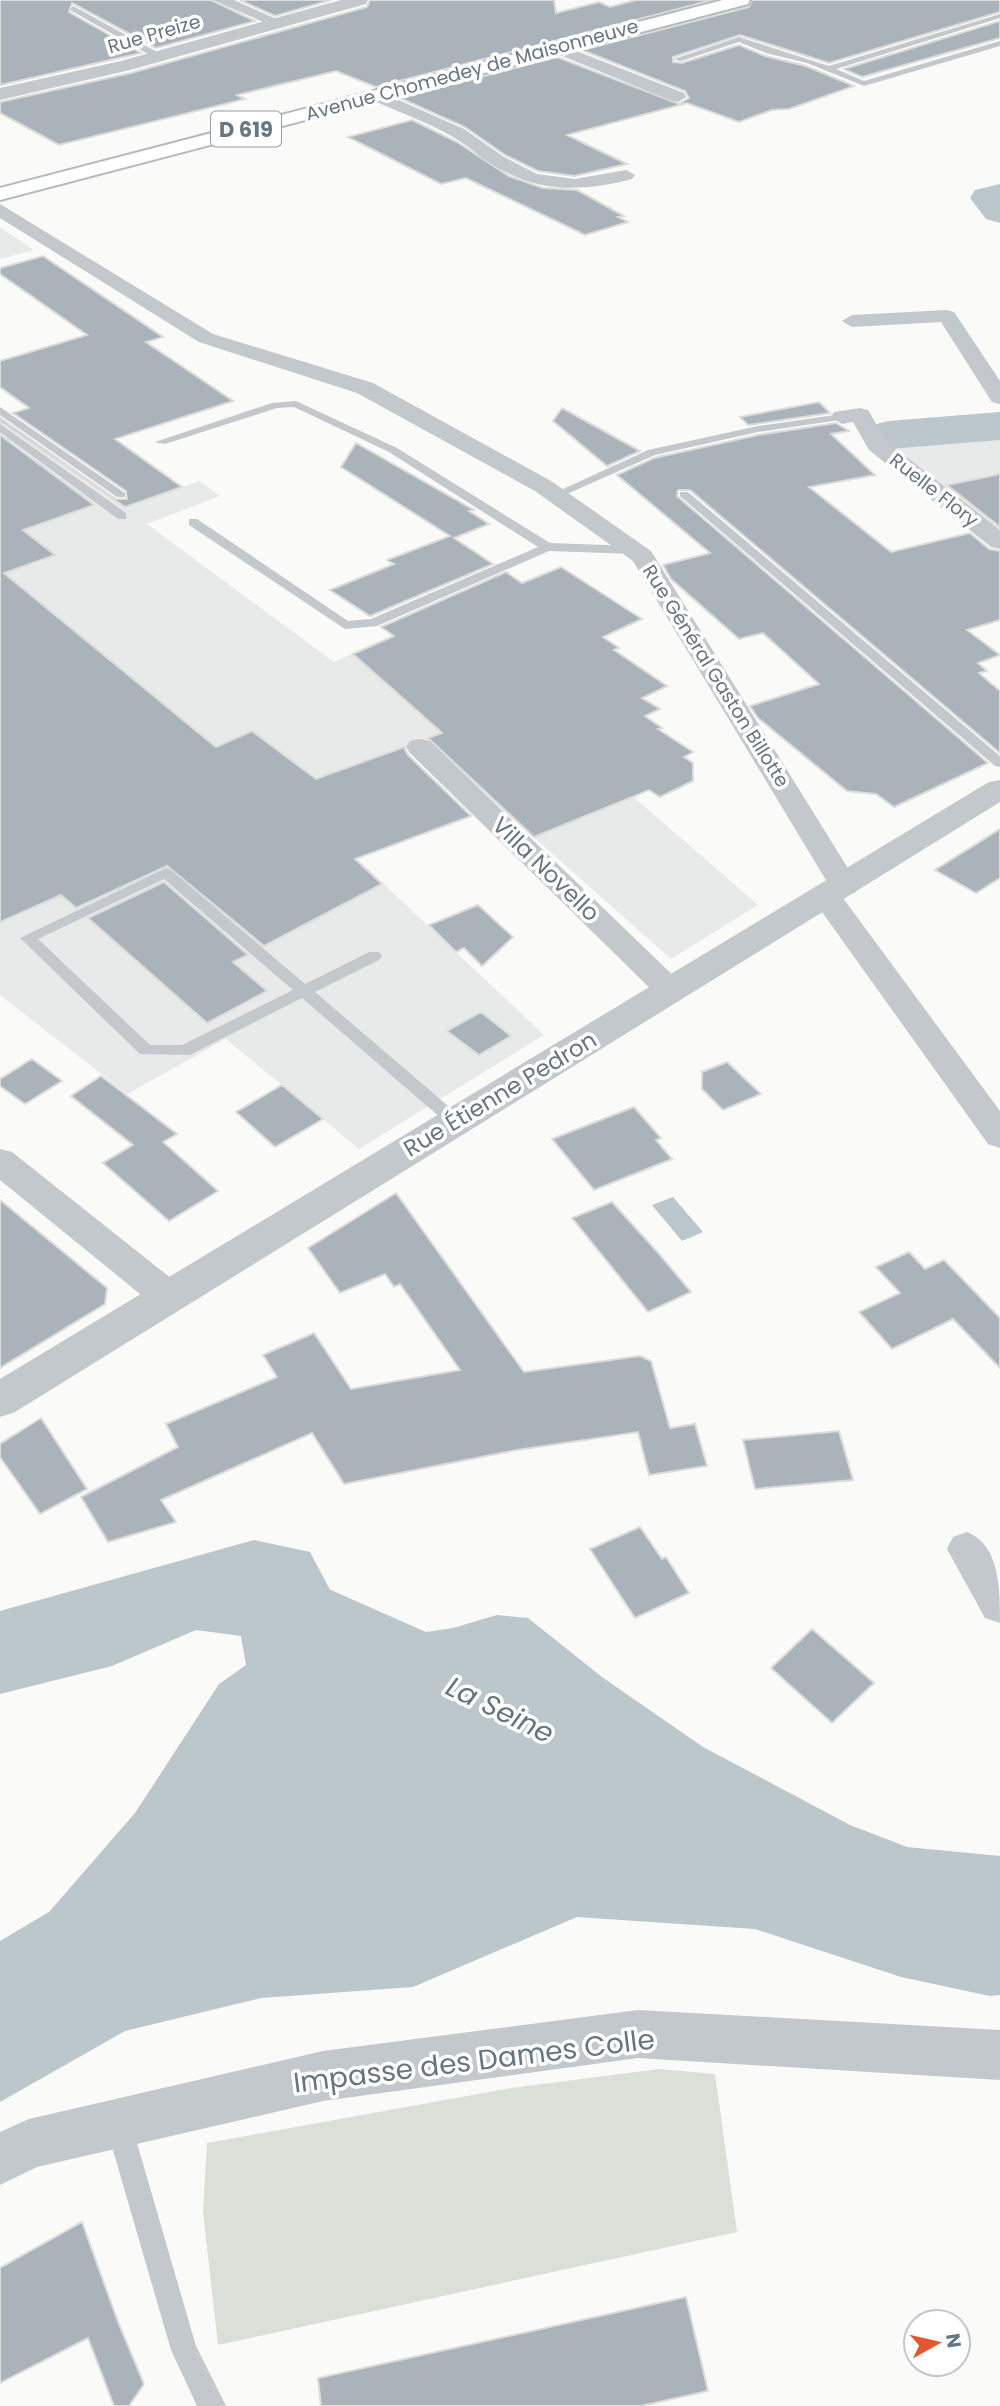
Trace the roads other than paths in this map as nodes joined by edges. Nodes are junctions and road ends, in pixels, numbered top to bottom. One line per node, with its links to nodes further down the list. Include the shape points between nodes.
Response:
1 (222, 0): 7 (street)
2 (360, 0): 7 (street, Rue Preize)
3 (701, 0): 17 (main road, D 619)
4 (742, 0): 9 (main road, Avenue Chomedey de Maisonneuve / D 619)
5 (73, 8): 10 (lane)
6 (1000, 16): 12 (lane)
7 (275, 22): 10 (street, Rue Preize)
8 (1000, 43): 12 (lane, via 864,83)
9 (556, 48): 14 (main road, Avenue Chomedey de Maisonneuve / D 619); 15 (street)
10 (158, 56): 13 (street, Rue Preize)
11 (678, 59): 12 (lane, via 739,39)
12 (829, 69)
13 (0, 94)
14 (376, 95): 16 (street, via 471,140 528,177 575,186); 18 (main road, Avenue Chomedey de Maisonneuve / D 619)
15 (678, 97)
16 (626, 175)
17 (0, 178)
18 (0, 194)
19 (0, 209): 28 (street, Rue Général Gaston Billotte, via 206,338 358,384)
20 (852, 320): 21 (street, via 947,316)
21 (1000, 397)
22 (0, 410): 27 (lane)
23 (842, 417): 28 (lane, via 652,452); 31 (street, Ruelle Flory, via 860,415 877,445)
24 (0, 427): 29 (lane)
25 (161, 442): 32 (lane, via 276,405 296,404 393,450)
26 (684, 494): 35 (lane)
27 (121, 495)
28 (556, 495): 33 (street, Rue Général Gaston Billotte)
29 (122, 516)
30 (193, 522): 32 (lane, via 345,625 373,624)
31 (1000, 542)
32 (547, 547): 33 (lane)
33 (634, 550): 37 (street, Rue Général Gaston Billotte, via 642,556)
34 (420, 747): 40 (street, Villa Novello)
35 (1000, 763)
36 (1000, 789): 37 (street, Rue Étienne Pedron)
37 (835, 892): 40 (street, Rue Étienne Pedron); 42 (street, Rue Général Gaston Billotte)
38 (374, 956): 39 (lane)
39 (304, 991): 39 (lane, via 166,873 28,938 146,1051 184,1051); 41 (lane)
40 (671, 991): 41 (street, Rue Étienne Pedron)
41 (454, 1121): 44 (street, Rue Étienne Pedron)
42 (1000, 1136)
43 (0, 1161): 44 (street)
44 (169, 1297): 45 (street, Rue Étienne Pedron)
45 (0, 1400)
46 (967, 1549): 47 (street)
47 (1000, 1605)
48 (1000, 2055): 49 (street, Impasse des Dames Colle, via 638,2034 323,2076)
49 (118, 2123): 50 (street, Impasse des Dames Colle, via 29,2144); 51 (lane, via 184,2350)
50 (0, 2160)
51 (212, 2406)

